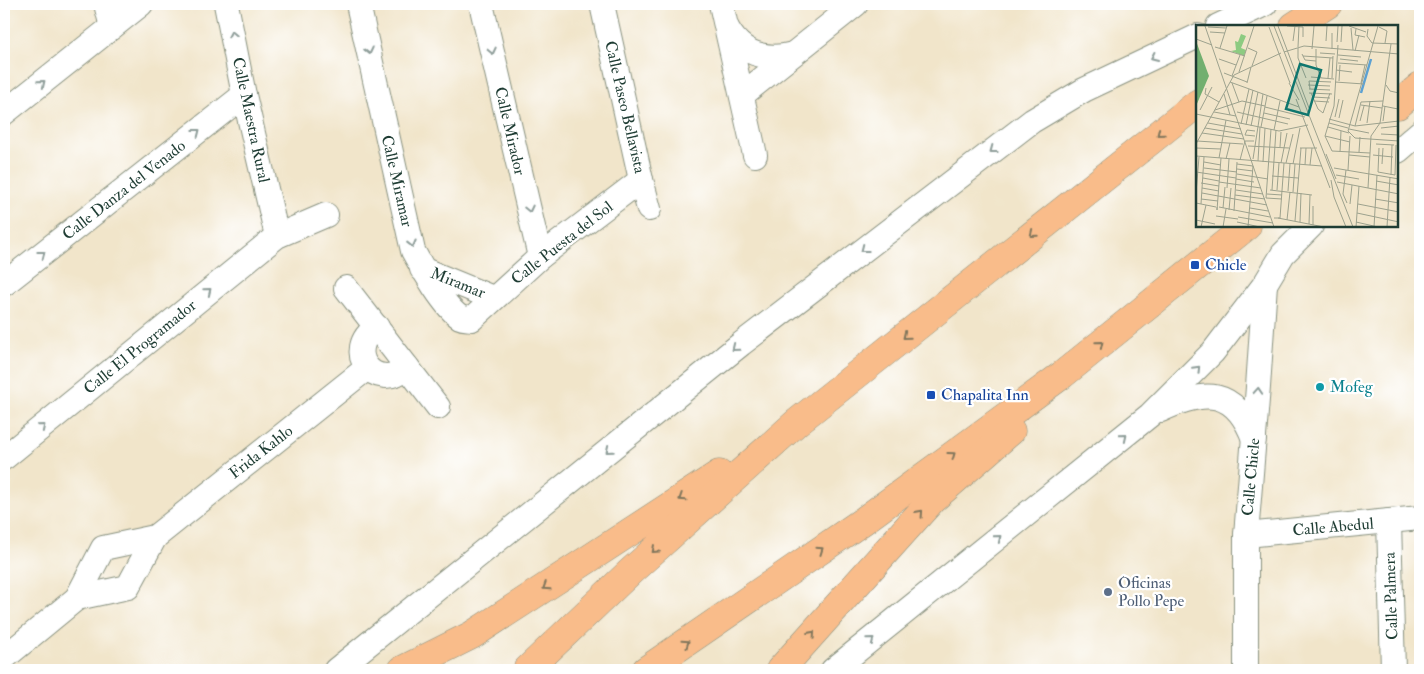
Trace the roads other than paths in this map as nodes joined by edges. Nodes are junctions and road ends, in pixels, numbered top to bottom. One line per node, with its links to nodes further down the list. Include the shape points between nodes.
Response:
1 (106, 4): 13 (street)
2 (141, 4): 13 (street)
3 (226, 4): 17 (street, Calle Maestra Rural, one-way to 3)
4 (358, 4): 31 (street, Calle Miramar, one-way to 31, via 413,252)
5 (481, 4): 30 (street, Calle Mirador, one-way to 30)
6 (602, 4): 24 (street, Calle Paseo Bellavista)
7 (721, 4): 14 (street)
8 (1265, 4): 11 (street)
9 (1328, 4): 12 (highway)
10 (848, 7): 16 (street)
11 (1220, 25)
12 (1296, 25)
13 (112, 27): 20 (street, one-way to 13)
14 (727, 28): 16 (street, via 732,39 754,53 775,57); 18 (street)
15 (1196, 37): 51 (street, one-way to 51, via 1084,90 1025,126 741,344)
16 (793, 54): 18 (street)
17 (244, 95): 29 (street, Calle Maestra Rural); 32 (street, Calle Danza del Venado, one-way to 17)
18 (742, 95): 23 (street)
19 (1196, 105): 42 (highway, one-way to 42)
20 (4, 111)
21 (1420, 132): 22 (street)
22 (1399, 151)
23 (755, 155)
24 (641, 180): 25 (street, Calle Paseo Bellavista); 30 (street, Calle Puesta del Sol)
25 (650, 209)
26 (326, 215): 29 (street, Calle El Programador)
27 (1244, 228): 39 (highway, one-way to 27)
28 (1309, 228): 33 (street, via 1283,254)
29 (277, 236): 44 (street, Calle El Programador, one-way to 29)
30 (540, 257): 35 (street, Calle Puesta del Sol)
31 (422, 269): 35 (street, Miramar)
32 (4, 284)
33 (1265, 284): 41 (street, one-way to 33, via 1213,352); 43 (street, Calle Chicle, one-way to 33)
34 (346, 288): 36 (street)
35 (489, 303)
36 (376, 327): 37 (street); 38 (street, via 364,338 361,346)
37 (407, 367): 38 (street, via 385,377); 40 (street)
38 (367, 368): 48 (street, Frida Kahlo)
39 (1062, 374): 54 (highway, one-way to 39, via 863,521); 55 (highway, one-way to 39, via 932,500 1006,437)
40 (438, 407)
41 (1150, 415): 43 (street, via 1199,396 1215,398 1239,411); 56 (street, one-way to 41)
42 (796, 423): 52 (highway, one-way to 52, via 472,635); 53 (highway, one-way to 53, via 630,572)
43 (1254, 440): 47 (street, Calle Chicle)
44 (4, 458)
45 (1420, 518): 46 (street, Calle Abedul)
46 (1389, 521): 47 (street, Calle Abedul); 58 (street, Calle Palmera)
47 (1246, 535): 57 (street, Calle Chicle)
48 (155, 537): 49 (street, Frida Kahlo, via 128,587); 49 (street, Frida Kahlo, via 103,548)
49 (77, 598): 50 (street, Frida Kahlo)
50 (4, 658)
51 (336, 670)
52 (402, 670)
53 (527, 670)
54 (646, 670)
55 (780, 670)
56 (832, 670)
57 (1246, 670)
58 (1393, 670)

